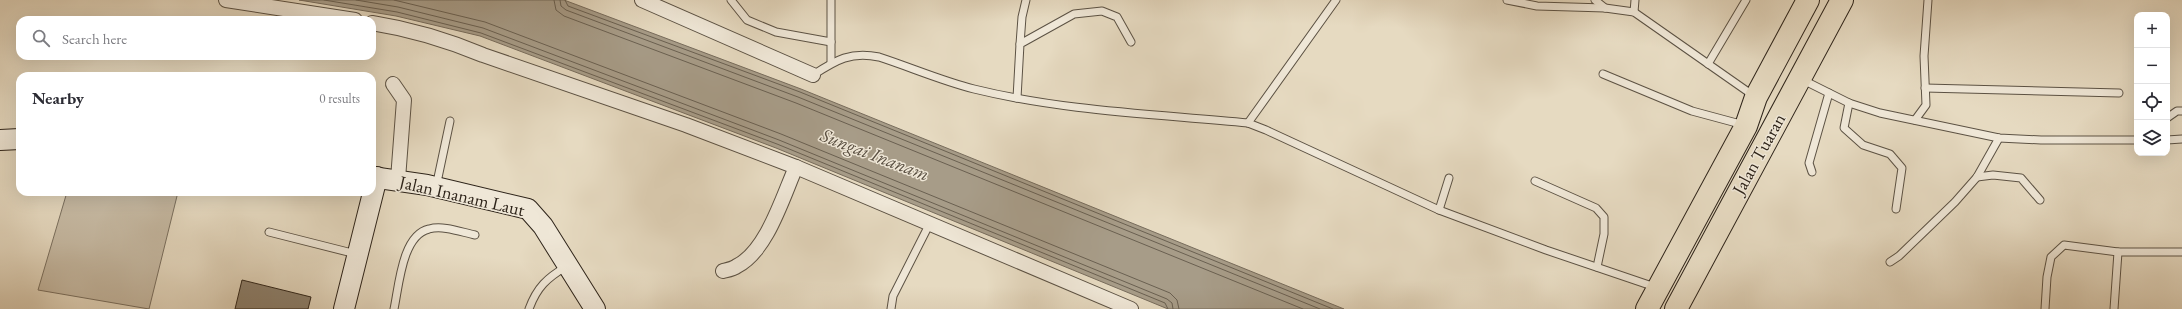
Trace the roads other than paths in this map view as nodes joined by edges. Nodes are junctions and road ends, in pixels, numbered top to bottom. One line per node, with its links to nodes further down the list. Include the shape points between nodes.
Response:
1 (226, 0): 16 (street)
2 (642, 0): 23 (street)
3 (731, 0): 18 (lane, via 747,20 776,32)
4 (831, 0): 18 (lane)
5 (1026, 0): 20 (lane)
6 (1336, 0): 37 (lane)
7 (1507, 0): 14 (lane, via 1537,6)
8 (1594, 0): 14 (lane)
9 (1635, 0): 15 (lane)
10 (1746, 0): 22 (lane)
11 (1808, 0): 30 (main road, Jalan Tuaran)
12 (1842, 0): 25 (main road, Jalan Tuaran)
13 (1928, 0): 27 (lane, via 1924,56)
14 (1605, 8): 15 (lane)
15 (1634, 12): 22 (lane)
16 (329, 16)
17 (376, 24): 43 (street, via 451,42 686,125)
18 (831, 42): 21 (lane)
19 (1131, 42): 20 (lane, via 1117,17 1102,11 1074,14)
20 (1020, 44): 31 (lane)
21 (831, 63): 23 (lane); 31 (lane, via 846,56 864,54 972,89)
22 (1708, 64): 30 (lane)
23 (813, 74)
24 (1603, 74): 38 (lane, via 1692,111)
25 (1801, 78): 28 (lane); 73 (main road, Jalan Tuaran)
26 (393, 84): 48 (street, via 404,100)
27 (1925, 88): 29 (lane); 35 (lane, via 1926,105)
28 (1829, 94): 32 (lane); 44 (lane, via 1809,163)
29 (2119, 94)
30 (1756, 97): 38 (main road, Jalan Tuaran)
31 (1017, 98): 37 (lane, via 1112,111)
32 (1849, 103): 35 (lane); 53 (lane, via 1844,128 1863,145 1890,154 1902,168)
33 (2182, 111): 34 (lane)
34 (2170, 116)
35 (1915, 120): 39 (lane)
36 (450, 121): 50 (lane)
37 (1248, 123): 54 (lane)
38 (1746, 126): 65 (main road, Jalan Tuaran)
39 (1999, 138): 41 (lane); 46 (lane)
40 (2182, 139): 42 (lane)
41 (2134, 140)
42 (2170, 140)
43 (796, 167): 55 (street); 64 (street, via 764,238 750,256 737,266)
44 (1812, 172)
45 (376, 177): 48 (street, Jalan Inanam Laut)
46 (1977, 177): 52 (lane, via 1993,175 2020,178); 61 (lane)
47 (1449, 178): 54 (lane)
48 (398, 179): 50 (street, Jalan Inanam Laut)
49 (1535, 181): 63 (lane, via 1596,208 1604,217 1604,234)
50 (436, 187): 62 (street, Jalan Inanam Laut, via 528,209 543,226)
51 (370, 196): 60 (street)
52 (2040, 200)
53 (1896, 209)
54 (1440, 210): 63 (lane)
55 (930, 223): 66 (street); 71 (lane, via 893,296)
56 (269, 232): 60 (lane)
57 (475, 235): 68 (lane, via 439,228 430,229 414,237 408,249)
58 (2118, 252): 59 (lane); 74 (lane, via 2064,245 2051,257); 75 (lane)
59 (2182, 252)
60 (357, 254): 67 (street)
61 (1890, 262)
62 (567, 266): 69 (lane, via 550,276 534,293); 70 (street, Jalan Inanam Laut)
63 (1597, 267): 65 (lane)
64 (723, 271)
65 (1659, 288): 72 (main road, Jalan Tuaran)
66 (1128, 308)
67 (344, 309)
68 (394, 309)
69 (529, 309)
70 (595, 309)
71 (891, 309)
72 (1647, 309)
73 (1676, 309)
74 (2044, 309)
75 (2114, 309)

